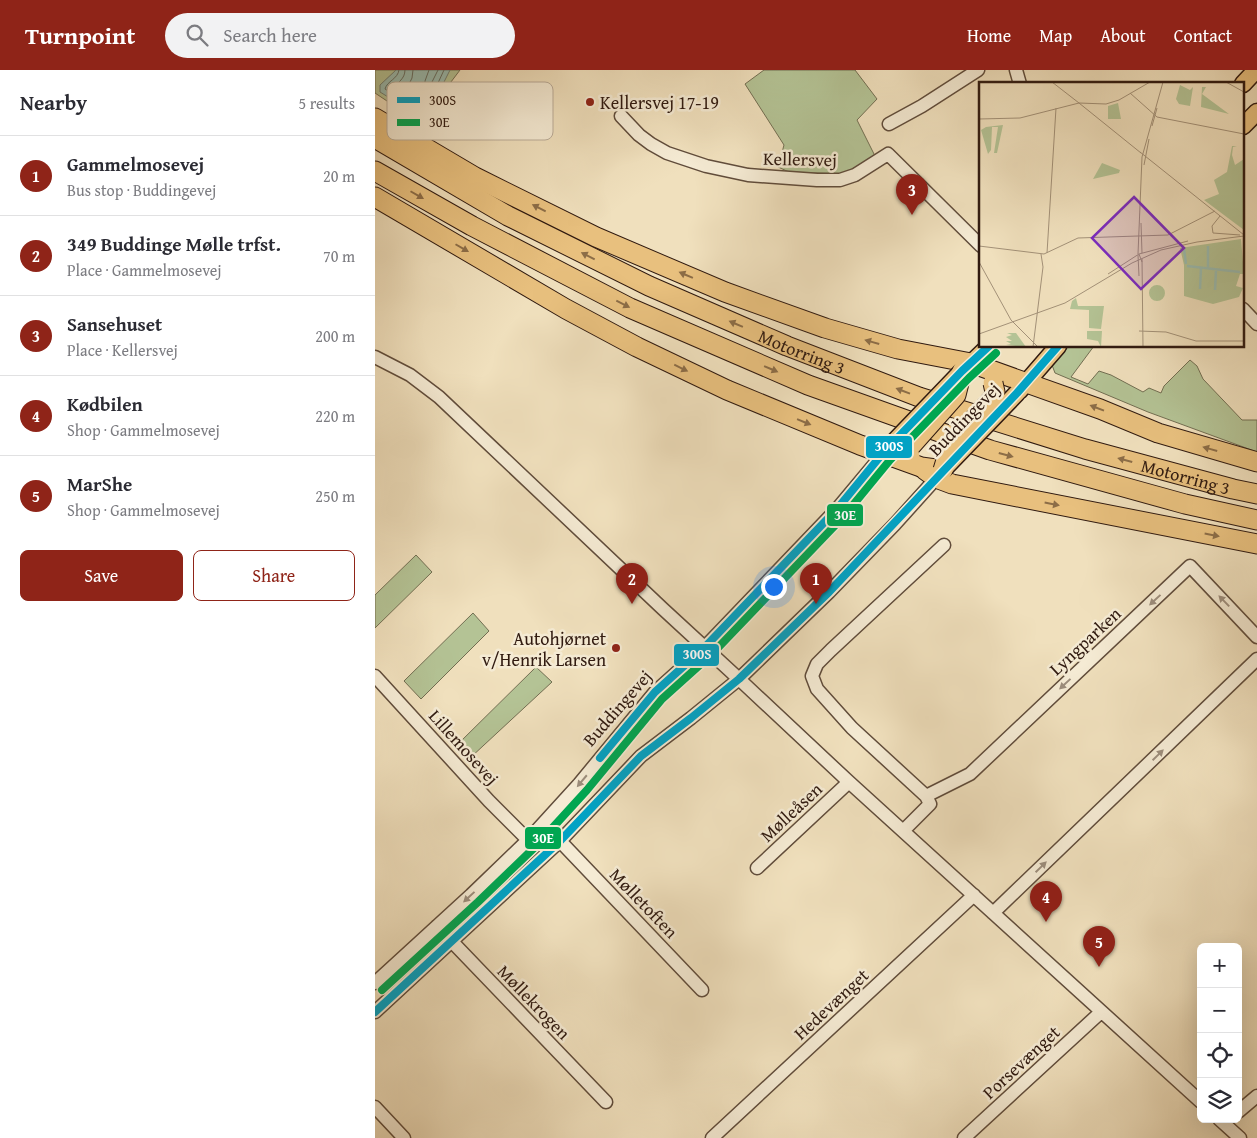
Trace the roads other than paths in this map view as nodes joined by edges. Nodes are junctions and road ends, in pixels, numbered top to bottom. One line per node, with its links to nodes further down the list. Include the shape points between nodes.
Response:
1 (977, 70): 7 (street)
2 (1256, 70): 3 (main road)
3 (1245, 82)
4 (1257, 112): 8 (main road)
5 (621, 116): 14 (street, Kellersvej, via 639,135 667,153 748,175 840,180 855,175 888,154)
6 (375, 118): 9 (highway, one-way to 6)
7 (889, 124)
8 (1245, 124)
9 (387, 125)
10 (375, 138): 25 (highway, Motorring 3, one-way to 10, via 1085,449 919,397 787,346 649,286 508,216)
11 (413, 140): 20 (highway, one-way to 11, via 825,328 725,292 596,237 475,176)
12 (375, 171): 26 (highway, Motorring 3, one-way to 26, via 472,226 630,308 808,385 990,450 1185,504)
13 (375, 197): 22 (highway, one-way to 22, via 637,347 727,390)
14 (979, 244)
15 (1245, 311): 16 (street)
16 (1257, 324)
17 (987, 348): 20 (main road, Buddingevej)
18 (1056, 348): 21 (main road, Buddingevej)
19 (375, 357): 30 (street, via 409,375 439,397)
20 (967, 367): 21 (highway); 22 (main road, Buddingevej, bridge); 24 (highway, bridge, via 956,394 909,447 908,451); 24 (highway, bridge, via 987,376 993,383 994,397)
21 (1022, 388): 23 (highway, one-way to 21, via 1158,433 1100,409); 24 (main road, Buddingevej, bridge)
22 (886, 450): 24 (highway); 30 (street, Buddingevej, via 837,510)
23 (1257, 462)
24 (928, 468): 27 (highway, one-way to 27, via 953,484); 33 (street, Buddingevej, via 901,517)
25 (1257, 494)
26 (1257, 520)
27 (1257, 544)
28 (944, 545): 35 (street, via 831,650 817,664 812,676 817,689 852,728)
29 (1257, 636): 35 (street, Lyngparken, one-way to 35, via 1190,566 970,774)
30 (705, 647): 33 (street); 37 (street, Buddingevej, one-way to 37, via 655,692)
31 (1257, 659): 41 (street, one-way to 31)
32 (375, 676): 37 (street, Lillemosevej)
33 (739, 678): 34 (street); 38 (street, Buddingevej, via 641,756)
34 (849, 782): 36 (street); 39 (street, Mølleåsen)
35 (926, 796): 36 (street, via 930,804)
36 (903, 831): 40 (street)
37 (528, 840): 42 (street, Buddingevej, one-way to 42)
38 (560, 841): 43 (street, Buddingevej); 45 (street, Mølletoften)
39 (757, 868)
40 (973, 895): 41 (street); 55 (street, Hedevænget)
41 (993, 913): 47 (street)
42 (437, 926): 43 (street, Møllekrogen); 44 (street, Buddingevej)
43 (451, 941): 46 (street, Buddingevej); 50 (street, Møllekrogen)
44 (375, 984)
45 (702, 990)
46 (375, 1012)
47 (1101, 1012): 49 (street); 56 (street, Porsevænget)
48 (1257, 1096): 52 (street)
49 (1197, 1098)
50 (606, 1102)
51 (375, 1107): 54 (street)
52 (1242, 1109)
53 (1227, 1123): 57 (street)
54 (404, 1138)
55 (712, 1138)
56 (964, 1138)
57 (1240, 1138)

